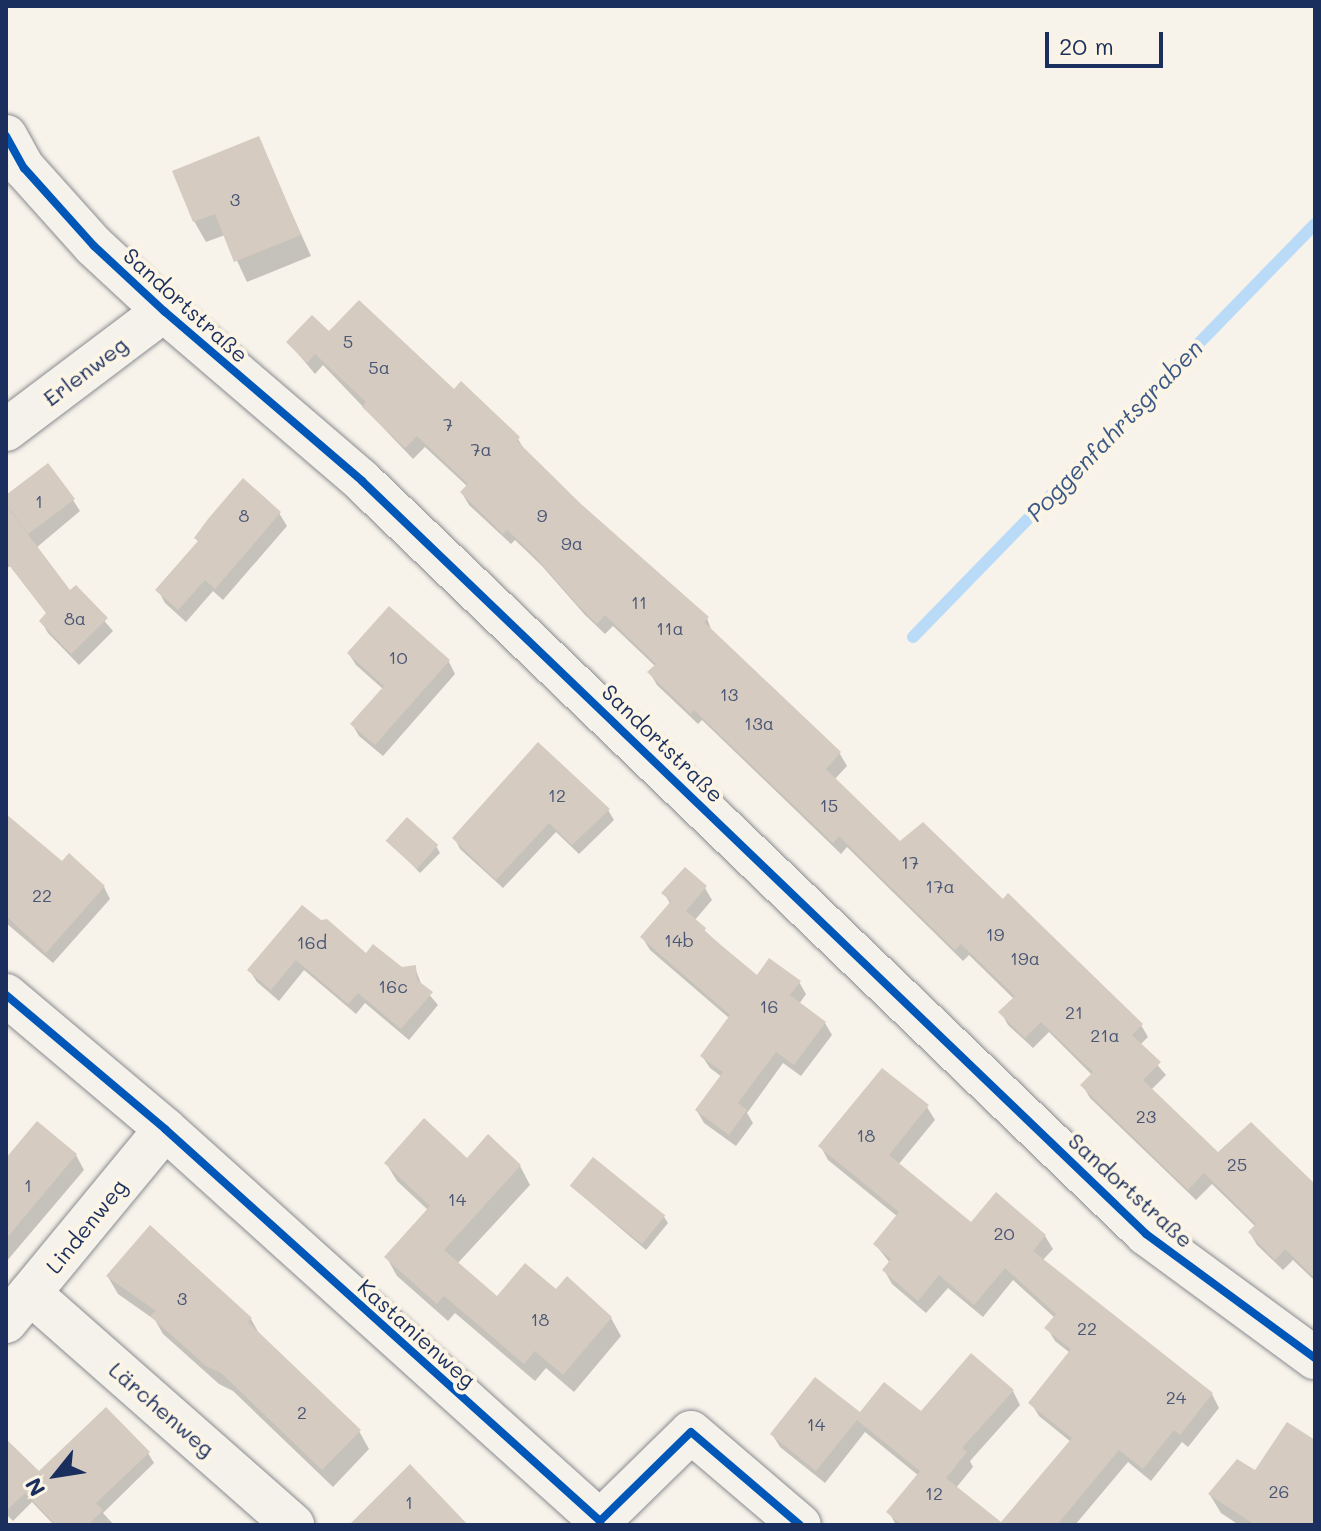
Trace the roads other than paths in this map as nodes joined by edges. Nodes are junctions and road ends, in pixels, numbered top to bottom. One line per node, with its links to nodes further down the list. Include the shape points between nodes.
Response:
1 (6, 136): 2 (street, Sandortstraße, via 24,168 64,213)
2 (164, 311): 3 (street, Erlenweg); 7 (street, Sandortstraße, via 362,481 1146,1234)
3 (6, 430)
4 (6, 995): 5 (street, Kastanienweg)
5 (165, 1129): 6 (street, Lindenweg); 8 (street, Kastanienweg)
6 (18, 1308): 9 (street, Lärchenweg)
7 (1315, 1358)
8 (599, 1523): 10 (street, Kastanienweg, via 691,1432)
9 (293, 1525)
10 (800, 1525)

